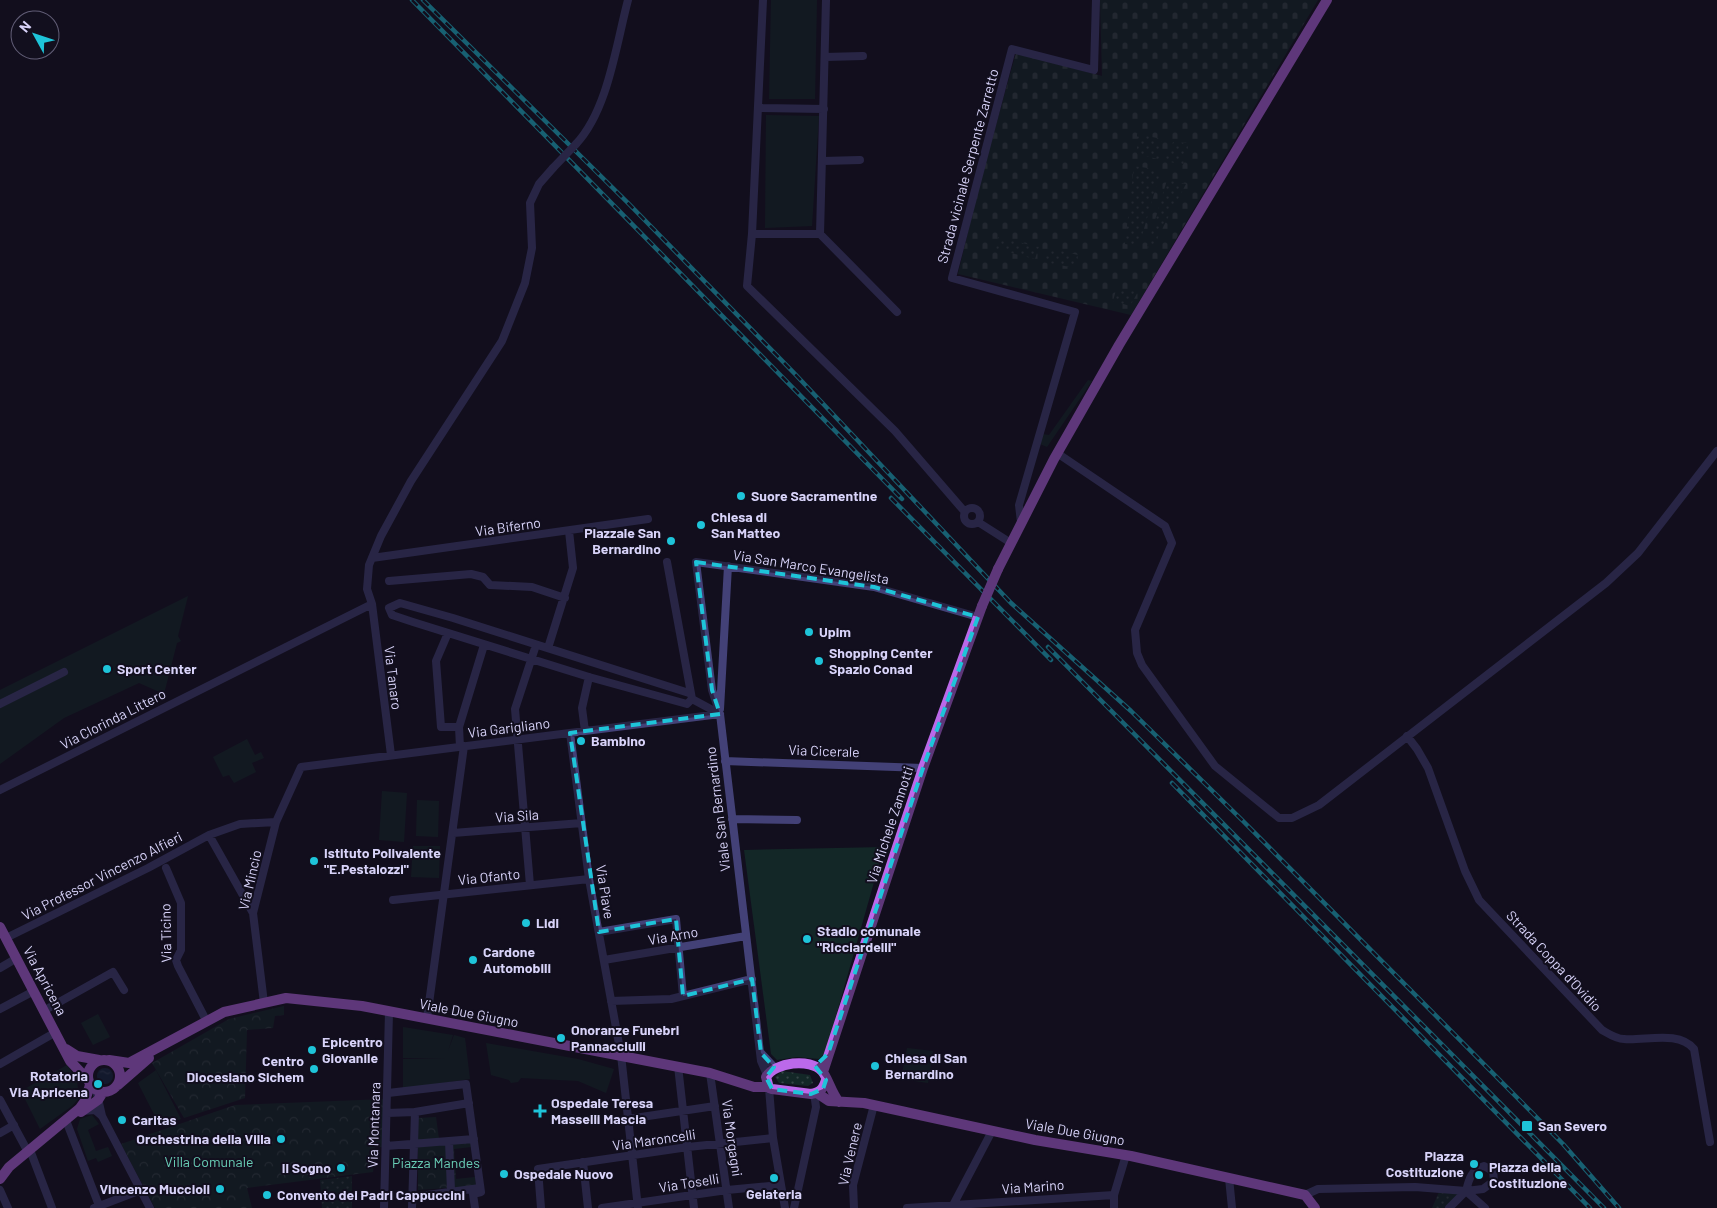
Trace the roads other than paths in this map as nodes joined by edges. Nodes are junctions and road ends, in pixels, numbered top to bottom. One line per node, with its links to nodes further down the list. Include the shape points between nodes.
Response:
1 (628, 0): 23 (street, Via Tanaro, bridge, via 596,118 539,184 530,203 532,248 525,283 502,341 411,481)
2 (763, 0): 8 (street)
3 (826, 0): 6 (street)
4 (1096, 0): 20 (street, Strada vicinale Serpente Zarretto, via 1094,70 1012,49 952,278 1075,312 1019,505)
5 (1327, 0): 16 (main road, Via Michele Zannotti)
6 (825, 56): 7 (street); 9 (street)
7 (863, 56)
8 (758, 108): 9 (street); 12 (street)
9 (824, 109): 11 (street)
10 (860, 160): 11 (street)
11 (823, 161): 13 (street)
12 (752, 234): 13 (street); 17 (street, via 747,286 895,430)
13 (820, 234): 14 (street)
14 (897, 312)
15 (1717, 451): 45 (street, via 1643,546 1606,582)
16 (1057, 452): 20 (main road, Via Michele Zannotti); 45 (street, via 1165,526 1172,542 1138,618 1135,630 1137,653 1142,665 1215,766 1269,811 1279,818 1305,813)
17 (965, 512): 19 (street, via 966,522); 19 (street, via 970,508 978,510)
18 (648, 519): 21 (street, Via Biferno)
19 (978, 522): 22 (street)
20 (1022, 522): 22 (main road, Via Michele Zannotti)
21 (569, 532): 23 (street, Via Biferno); 28 (street, via 573,568)
22 (1011, 543): 31 (main road, Via Michele Zannotti, bridge)
23 (372, 558): 29 (street, Via Tanaro, via 367,589)
24 (667, 562): 39 (street)
25 (696, 562): 26 (street, Via San Marco Evangelista); 41 (street, Viale San Bernardino, via 712,690)
26 (728, 566): 31 (street, Via San Marco Evangelista, via 874,587); 41 (street)
27 (390, 581): 28 (street, via 470,574 483,577 490,585 532,587)
28 (565, 598): 35 (street)
29 (372, 604): 30 (street); 48 (street, Via Tanaro); 52 (street, Via Clorinda Littero)
30 (389, 608): 32 (street, via 392,614); 34 (street, via 400,603)
31 (978, 617): 51 (main road, Via Michele Zannotti)
32 (448, 633): 33 (street); 42 (street, via 436,661 441,727)
33 (484, 644): 36 (street); 42 (street)
34 (536, 645): 35 (street); 36 (street)
35 (548, 648): 39 (street)
36 (532, 659): 38 (street); 46 (street, via 515,709)
37 (64, 672): 40 (street)
38 (588, 677): 39 (street, via 687,704); 43 (street, via 582,708)
39 (691, 696): 41 (street)
40 (0, 704)
41 (720, 714): 43 (street, Via Garigliano); 49 (street, Viale San Bernardino)
42 (458, 727): 47 (street)
43 (585, 731): 44 (street, Via Garigliano)
44 (570, 733): 46 (street, Via Garigliano); 56 (street, Via Piave)
45 (1407, 736): 122 (street, Strada Coppa d'Ovidio, via 1428,768 1464,872 1479,900 1602,1030 1621,1039 1678,1039 1688,1042 1694,1049)
46 (516, 738): 47 (street, Via Garigliano); 57 (street)
47 (462, 746): 48 (street, Via Garigliano); 58 (street)
48 (391, 755): 50 (street, Via Garigliano)
49 (725, 761): 51 (street, Via Cicerale); 53 (street, Viale San Bernardino)
50 (301, 767): 55 (street, Via Mincio)
51 (923, 768): 89 (main road, Via Michele Zannotti)
52 (0, 790)
53 (732, 819): 54 (street); 68 (street, Viale San Bernardino)
54 (797, 820)
55 (276, 822): 59 (street, Via Professor Vincenzo Alfieri, via 240,824); 65 (street, Via Mincio)
56 (582, 824): 57 (street, Via Sila); 61 (street, Via Piave)
57 (525, 828): 58 (street, Via Sila); 62 (street)
58 (453, 834): 63 (street)
59 (209, 835): 65 (street); 69 (street, Via Professor Vincenzo Alfieri)
60 (166, 868): 84 (street, Via Ticino, via 181,903 181,950 176,960)
61 (589, 879): 62 (street, Via Ofanto); 67 (street, Via Piave)
62 (530, 885): 63 (street, Via Ofanto)
63 (445, 894): 64 (street, Via Ofanto); 83 (street)
64 (393, 900)
65 (253, 913): 79 (street, Via Mincio)
66 (0, 927): 69 (main road, Via Apricena)
67 (599, 932): 70 (street, via 676,919); 72 (street, Via Piave)
68 (746, 936): 70 (street, Via Arno); 74 (street, Viale San Bernardino)
69 (6, 938): 71 (main road, Via Apricena)
70 (679, 948): 72 (street, Via Arno); 77 (street)
71 (17, 958): 73 (street); 75 (main road, Via Apricena)
72 (604, 960): 78 (street, Via Piave)
73 (0, 968)
74 (752, 979): 77 (street); 88 (street, Viale San Bernardino)
75 (34, 990): 80 (street); 81 (main road, Via Apricena)
76 (124, 990): 81 (street, via 113,972)
77 (684, 996): 78 (street)
78 (611, 1002): 90 (street, Via Piave)
79 (264, 1003): 82 (main road, Viale Due Giugno, via 286,998); 84 (main road, Viale Due Giugno, via 224,1012)
80 (0, 1009)
81 (45, 1010): 85 (main road, Via Apricena)
82 (389, 1012): 83 (main road, Viale Due Giugno); 101 (street, Via Montanara)
83 (428, 1018): 90 (main road, Viale Due Giugno)
84 (207, 1022): 86 (main road, Viale Due Giugno)
85 (56, 1032): 87 (main road, Via Apricena); 92 (street)
86 (170, 1042): 91 (main road, Viale Due Giugno, via 129,1063); 99 (main road, Viale Due Giugno)
87 (65, 1048): 91 (main road, via 76,1056); 100 (main road, Via Apricena, via 70,1061)
88 (761, 1053): 95 (street); 98 (street, Viale San Bernardino)
89 (828, 1054): 93 (main road); 97 (main road, Via Michele Zannotti)
90 (621, 1055): 94 (main road, Viale Due Giugno); 113 (street, Via Piave)
91 (104, 1060): 99 (main road, via 120,1070); 100 (main road, Viale Due Giugno, via 91,1066)
92 (0, 1064)
93 (811, 1065): 95 (main road, via 792,1063); 97 (main road)
94 (678, 1066): 96 (main road, Viale Due Giugno); 108 (street)
95 (775, 1068): 98 (main road)
96 (710, 1072): 98 (main road, Viale Due Giugno, via 754,1087); 107 (street, Via Morgagni)
97 (824, 1076): 102 (main road, Via Michele Zannotti, via 823,1089); 104 (main road)
98 (768, 1081): 102 (main road, Viale Due Giugno, via 784,1091); 119 (street)
99 (118, 1085): 100 (main road, Viale Due Giugno, via 108,1092)
100 (95, 1089): 109 (main road, Viale Due Giugno); 112 (street); 117 (main road, Viale Due Giugno)
101 (388, 1093): 105 (street, via 466,1084); 111 (street, Via Montanara)
102 (816, 1093): 104 (main road, Viale Due Giugno, via 829,1101); 160 (street, via 816,1107)
103 (0, 1100): 115 (street)
104 (839, 1102): 106 (main road, Viale Due Giugno)
105 (469, 1103): 110 (street); 120 (street)
106 (874, 1105): 116 (main road, Viale Due Giugno); 161 (street, Via Venere, via 853,1185)
107 (715, 1106): 108 (street); 123 (street, Via Morgagni)
108 (683, 1109): 113 (street); 126 (street)
109 (82, 1111): 112 (street, via 95,1110); 114 (main road, Viale Due Giugno)
110 (414, 1112): 111 (street); 124 (street)
111 (387, 1113): 125 (street, Via Montanara)
112 (102, 1116): 136 (street)
113 (628, 1119): 129 (street, Via Piave)
114 (67, 1123): 117 (main road, Viale Due Giugno); 146 (street)
115 (14, 1125): 118 (street); 127 (street)
116 (992, 1131): 128 (main road, Viale Due Giugno); 147 (street)
117 (52, 1132): 127 (main road, Viale Due Giugno)
118 (0, 1133)
119 (773, 1138): 123 (street, Via Maroncelli); 133 (street)
120 (474, 1140): 121 (street); 134 (street)
121 (449, 1141): 124 (street); 138 (street)
122 (1710, 1142)
123 (721, 1143): 126 (street, Via Maroncelli); 137 (street, Via Morgagni)
124 (413, 1145): 125 (street); 143 (street)
125 (386, 1146): 151 (street, Via Montanara)
126 (688, 1147): 129 (street, Via Maroncelli); 142 (street)
127 (29, 1151): 132 (main road, Viale Due Giugno); 149 (street)
128 (1126, 1155): 131 (main road, Viale Due Giugno); 140 (street)
129 (632, 1156): 130 (street, Via Maroncelli); 145 (street, Via Piave)
130 (582, 1162): 154 (street, Via Maroncelli, via 538,1169); 155 (street)
131 (1229, 1178): 141 (main road, Viale Due Giugno); 164 (street)
132 (0, 1179)
133 (781, 1185): 137 (street, Via Toselli); 159 (street)
134 (480, 1188): 138 (street); 153 (street, via 481,1192 474,1194)
135 (0, 1190): 148 (street)
136 (141, 1190): 146 (street); 150 (street)
137 (727, 1190): 142 (street, Via Toselli); 158 (street, Via Morgagni)
138 (452, 1191): 143 (street)
139 (1466, 1191): 141 (street, via 1438,1187 1318,1189); 166 (street); 167 (street)
140 (1114, 1195): 144 (street, Via Marino); 163 (street)
141 (1305, 1195): 165 (main road)
142 (692, 1196): 145 (street, Via Toselli); 157 (street)
143 (412, 1197): 152 (street)
144 (1008, 1205): 147 (street, Via Marino)
145 (637, 1206): 156 (street, Via Toselli)
146 (98, 1207)
147 (953, 1207): 162 (street, Via Marino)
148 (8, 1208)
149 (52, 1208)
150 (150, 1208)
151 (384, 1208)
152 (412, 1208)
153 (475, 1208)
154 (541, 1208)
155 (588, 1208)
156 (602, 1208)
157 (694, 1208)
158 (729, 1208)
159 (785, 1208)
160 (794, 1208)
161 (854, 1208)
162 (907, 1208)
163 (1114, 1208)
164 (1232, 1208)
165 (1315, 1208)
166 (1449, 1208)
167 (1485, 1208)

